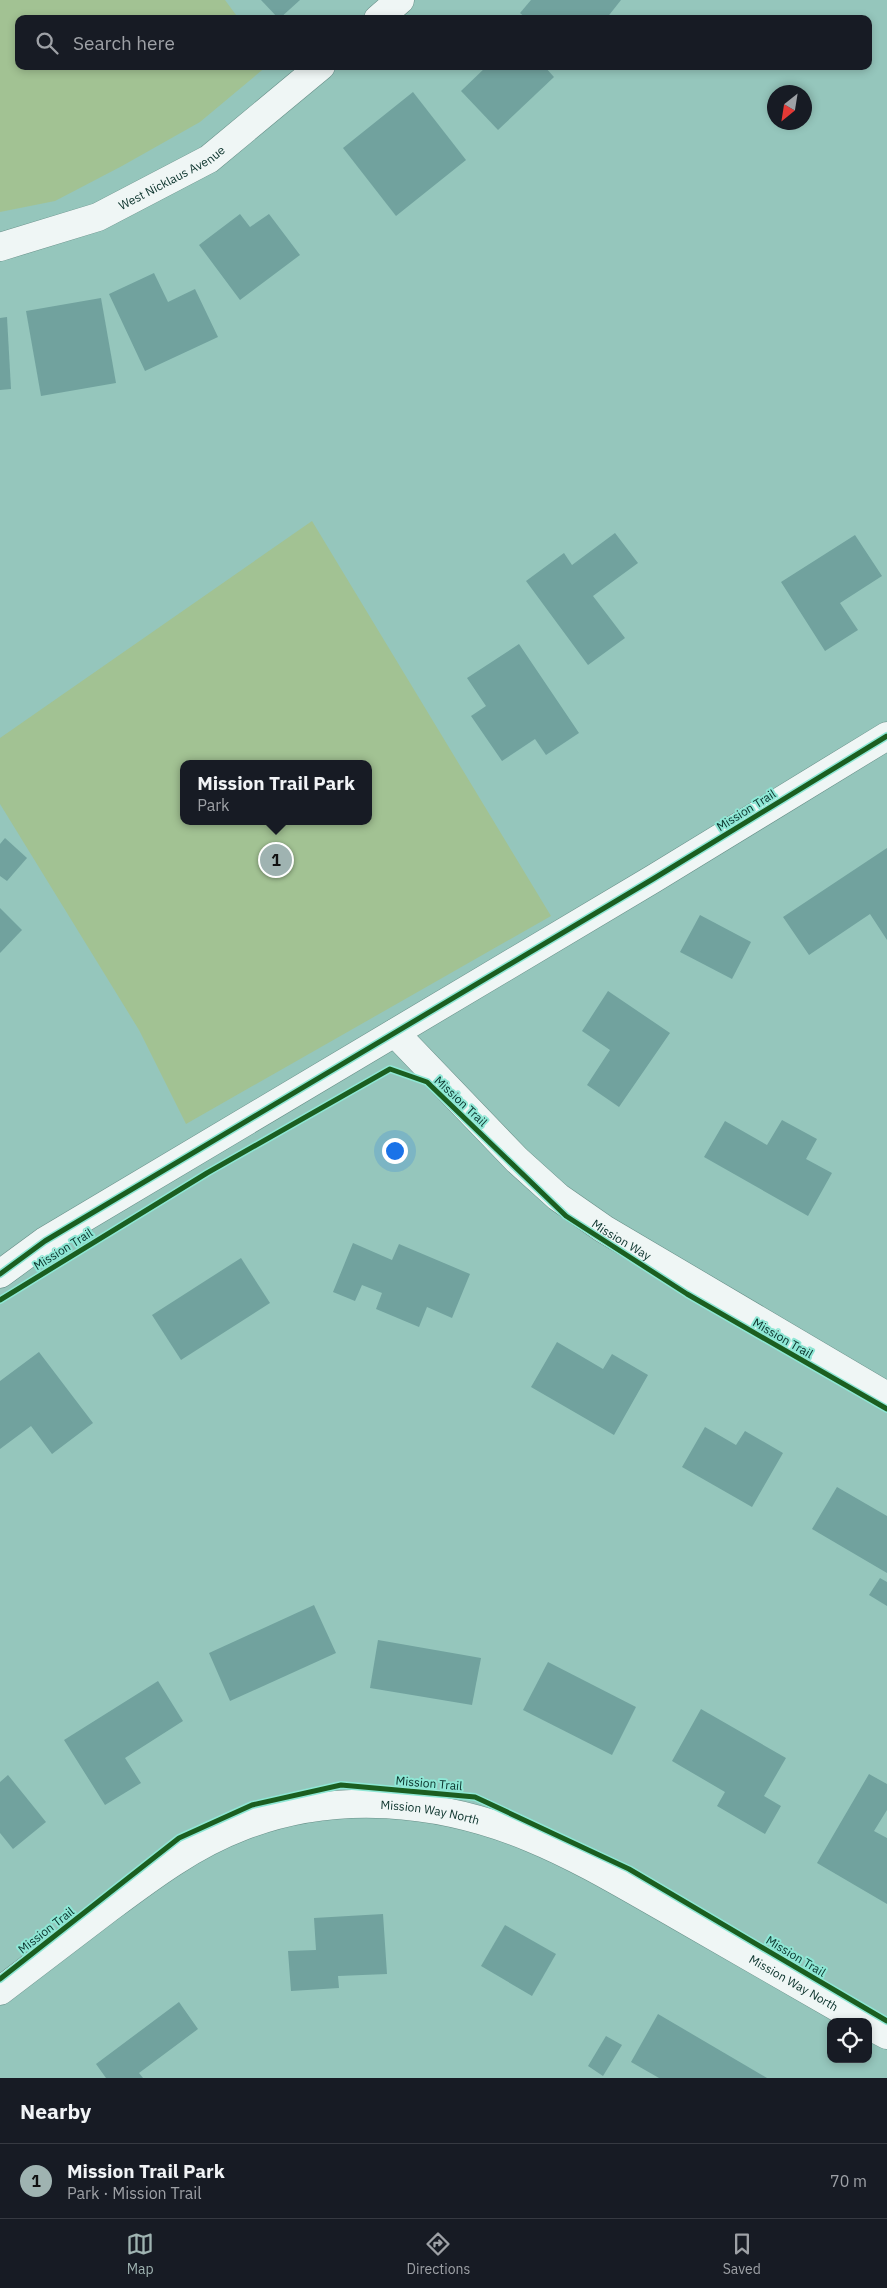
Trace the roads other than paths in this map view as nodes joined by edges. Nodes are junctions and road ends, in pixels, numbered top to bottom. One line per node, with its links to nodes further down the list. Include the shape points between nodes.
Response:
1 (400, 0): 2 (street)
2 (383, 15)
3 (316, 70): 4 (street, West Nicklaus Avenue, via 209,159 98,217)
4 (0, 247)
5 (887, 736): 6 (street, Mission Trail)
6 (395, 1033): 7 (street, Mission Trail, via 45,1241); 8 (street, Mission Way, via 517,1160 558,1197 604,1230)
7 (0, 1274)
8 (887, 1396)
9 (0, 1990): 10 (street, Mission Way North, via 140,1884 188,1852 241,1827 297,1810 355,1803 414,1806 473,1818 531,1837 587,1864)
10 (856, 2018)
11 (872, 2027): 12 (street)
12 (887, 2035)

